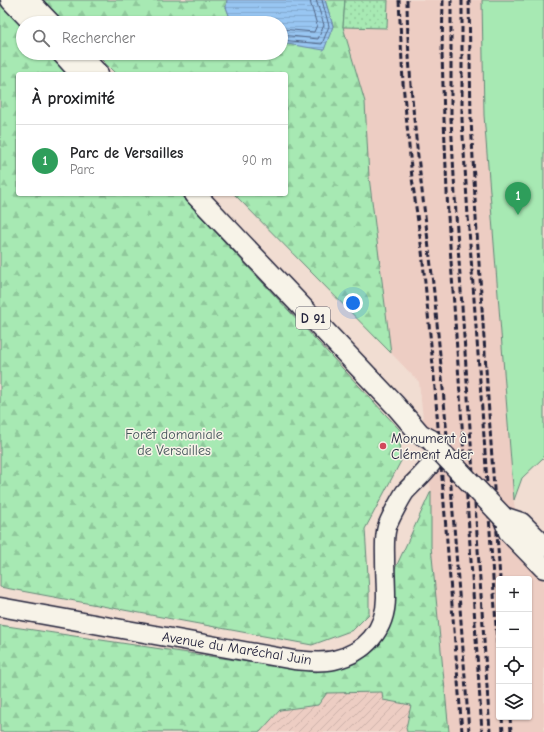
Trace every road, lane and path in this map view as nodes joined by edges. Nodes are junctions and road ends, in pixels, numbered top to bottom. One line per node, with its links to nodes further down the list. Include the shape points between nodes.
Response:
1 (11, 0): 3 (main road)
2 (28, 0): 4 (main road)
3 (26, 16)
4 (43, 16)
5 (68, 60): 7 (main road)
6 (85, 60): 8 (main road)
7 (79, 72)
8 (96, 72)
9 (197, 196): 11 (main road, D 91, via 420,434)
10 (212, 196): 11 (main road, D 91, via 418,416)
11 (431, 440): 13 (main road, D 91, bridge)
12 (432, 463): 16 (street, Avenue du Maréchal Juin, via 405,492 387,527 384,543 386,600 379,627 366,645 349,655 333,660 294,660)
13 (502, 517): 14 (main road, D 91, via 521,523); 15 (main road, D 91, via 509,532)
14 (544, 546)
15 (544, 568)
16 (0, 607)

